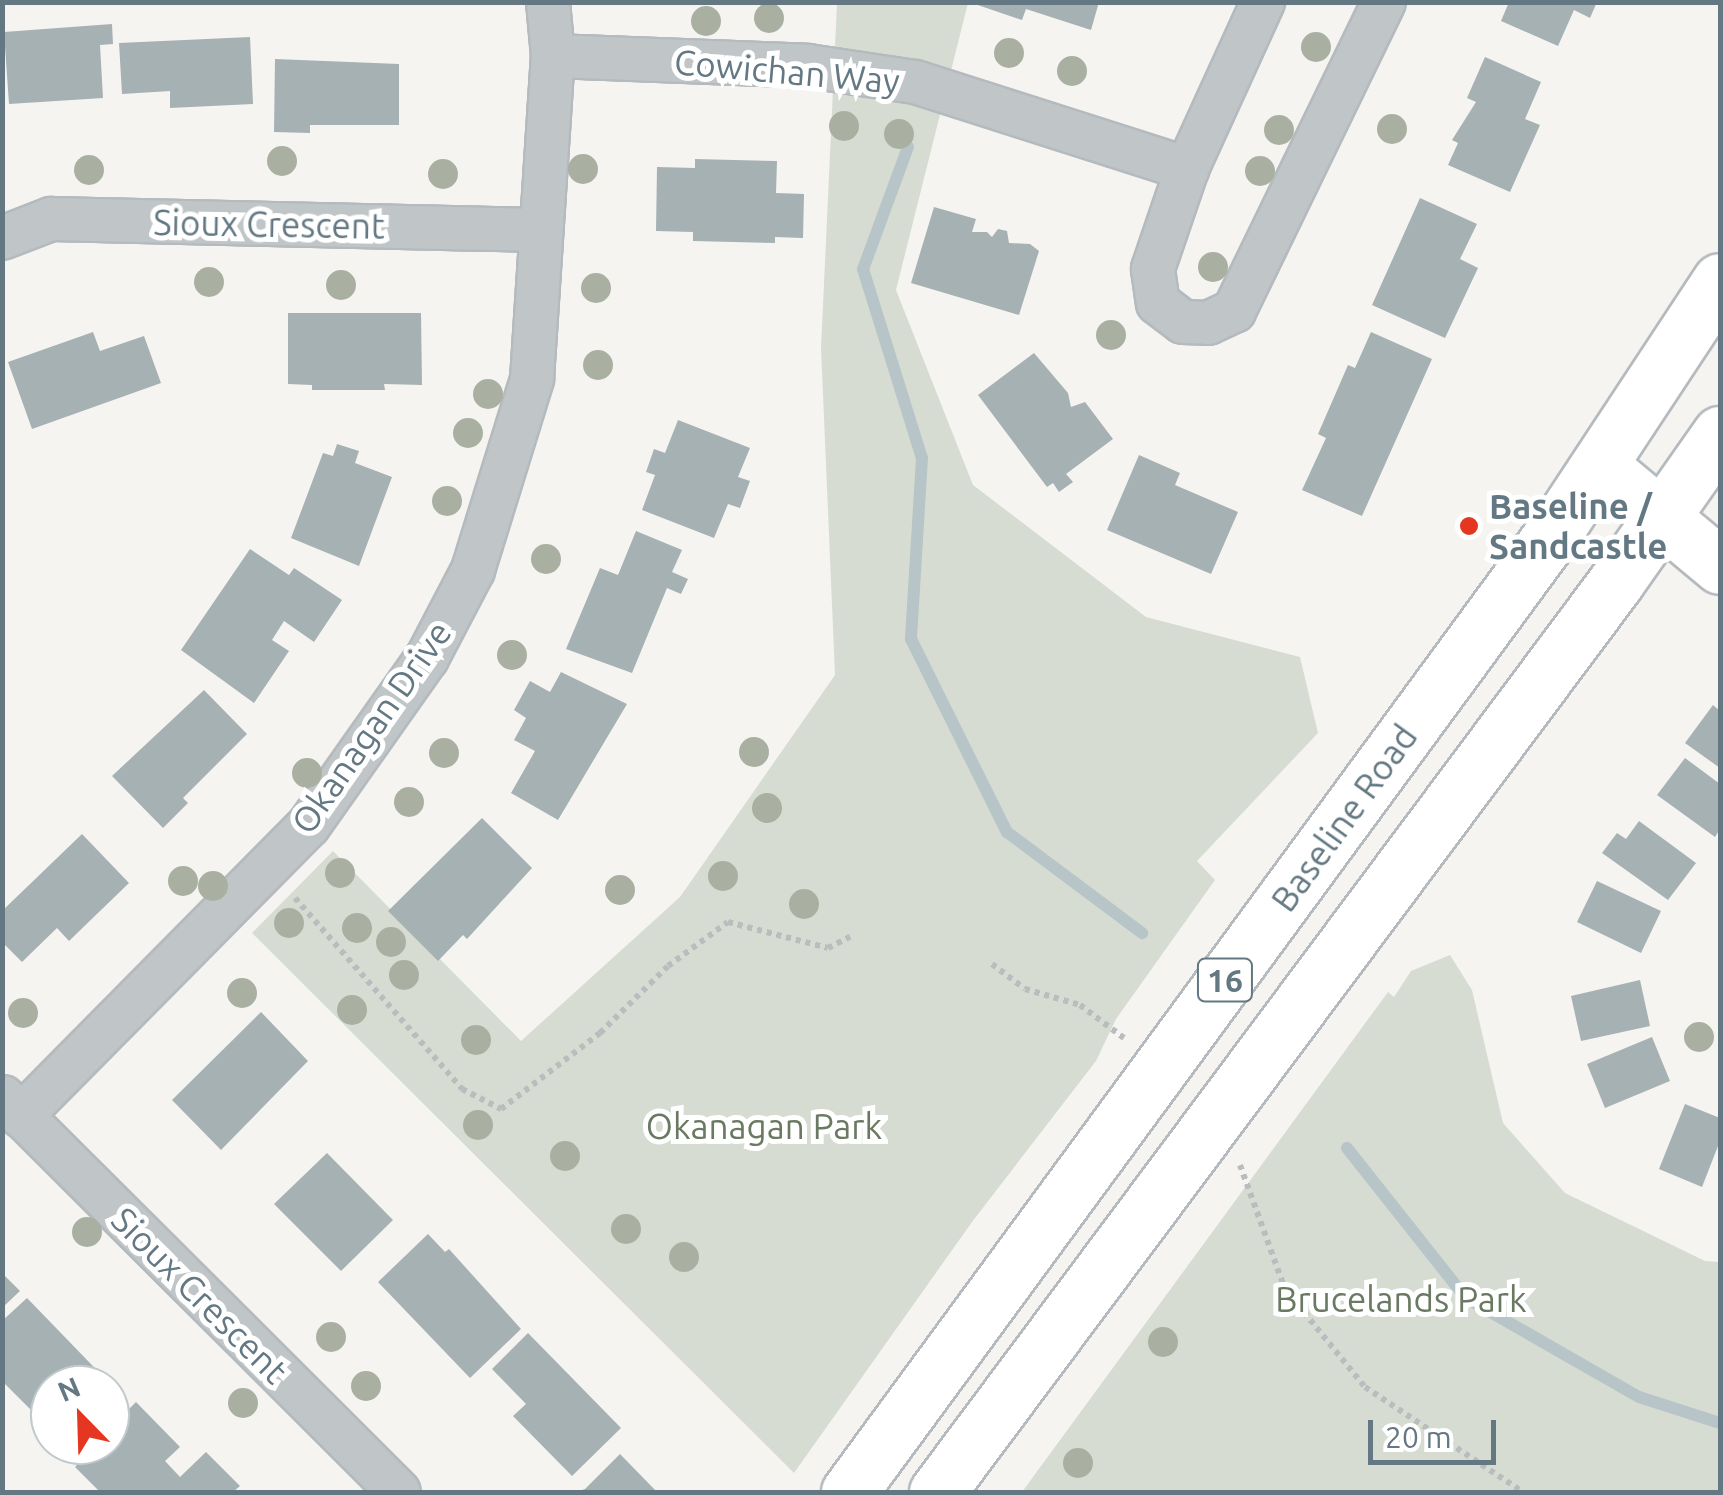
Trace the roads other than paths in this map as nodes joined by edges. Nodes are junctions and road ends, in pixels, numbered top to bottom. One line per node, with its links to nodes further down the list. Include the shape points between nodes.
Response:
1 (548, 2): 4 (street, Okanagan Drive)
2 (1263, 2): 5 (street)
3 (1384, 2): 5 (street, via 1234,310 1208,323 1183,322 1158,303 1153,269)
4 (553, 56): 5 (street, Cowichan Way, via 808,66 915,82); 6 (street, Okanagan Drive)
5 (1187, 169)
6 (540, 230): 7 (street, Sioux Crescent, via 51,218); 13 (street, Okanagan Drive, via 532,378 473,570 427,658 309,824)
7 (2, 238)
8 (1720, 281): 10 (main road, Baseline Road / 16)
9 (1720, 434): 11 (main road, 16)
10 (1600, 466): 11 (main road); 15 (main road, Baseline Road / 16)
11 (1664, 518): 12 (main road); 16 (main road, 16)
12 (1720, 566)
13 (12, 1106): 14 (street, Sioux Crescent)
14 (399, 1492)
15 (849, 1492)
16 (937, 1492)

